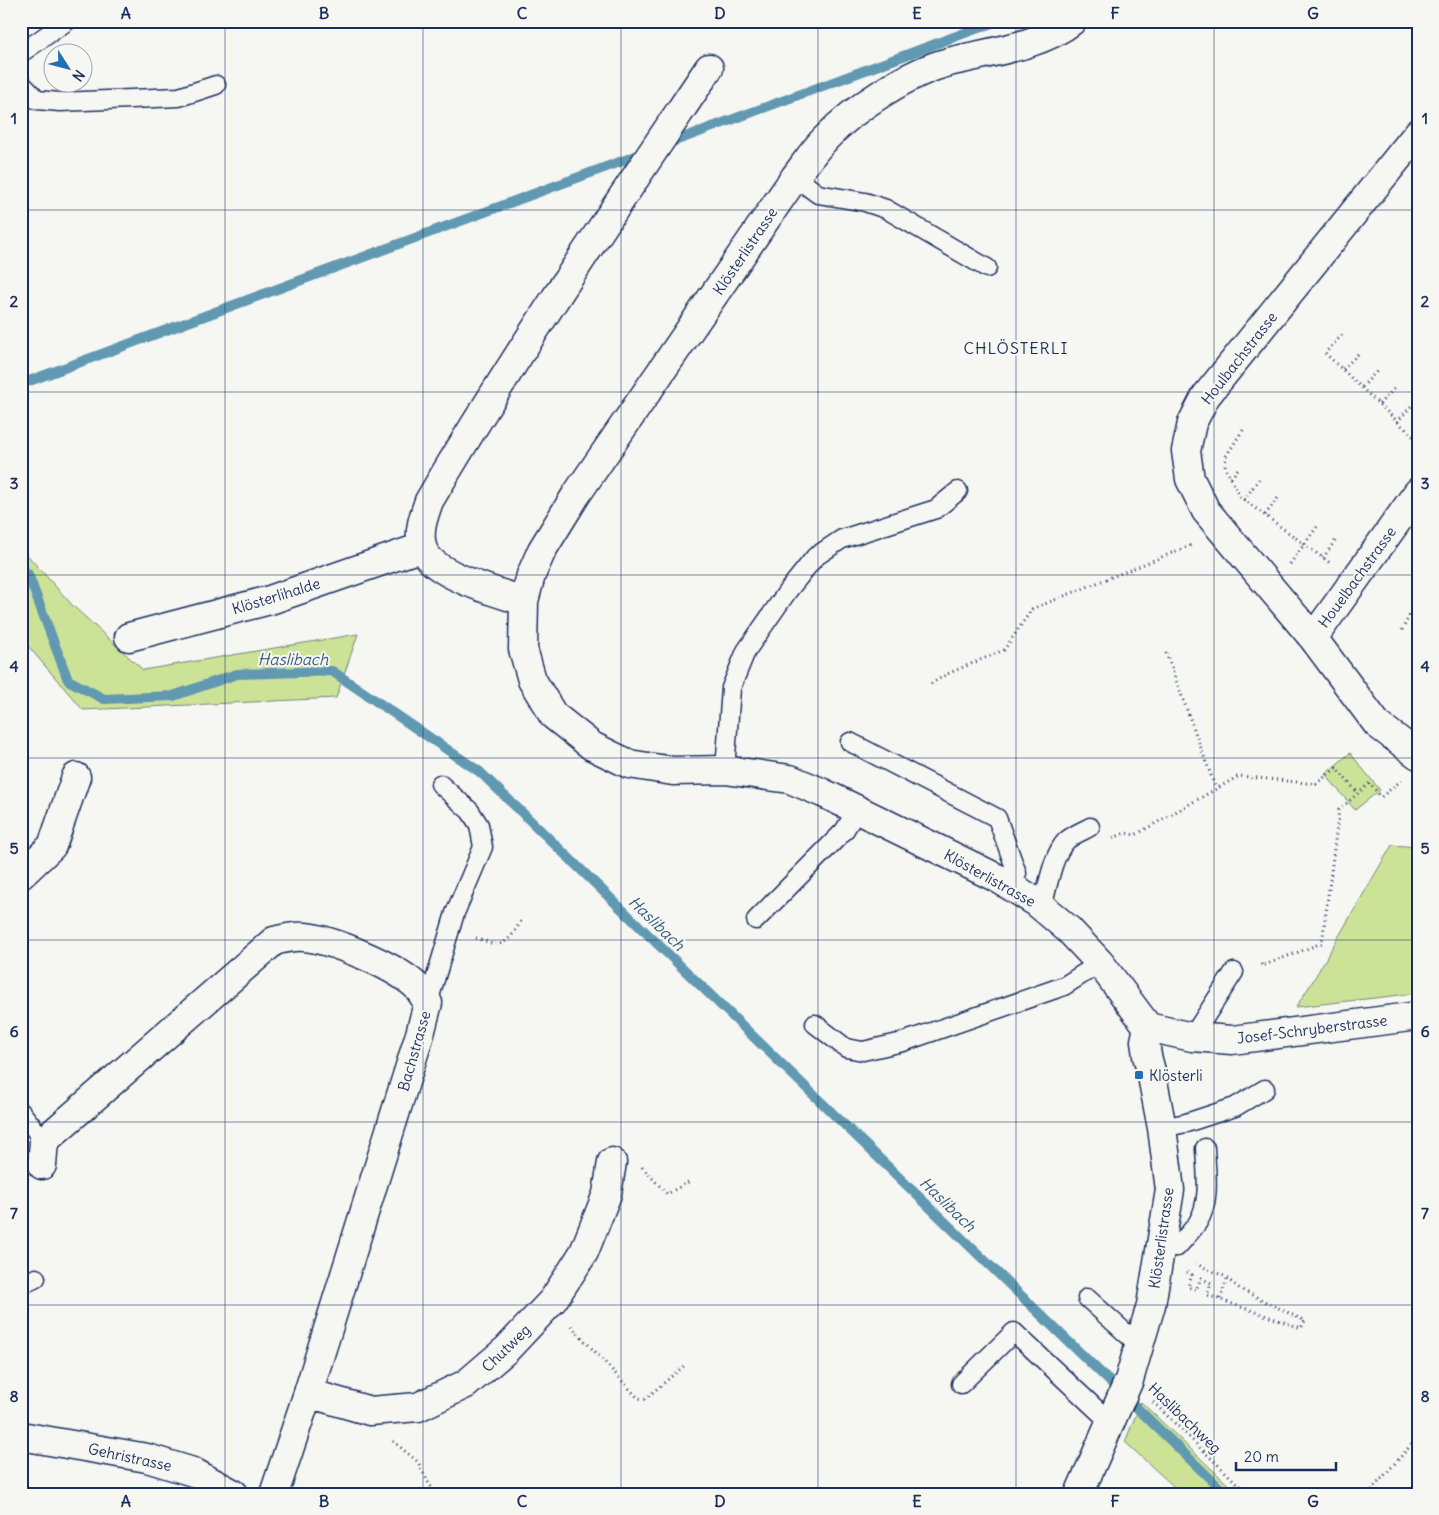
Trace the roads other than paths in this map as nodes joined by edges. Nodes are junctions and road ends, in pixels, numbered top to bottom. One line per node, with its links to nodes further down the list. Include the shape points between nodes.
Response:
1 (66, 21): 3 (lane)
2 (1072, 21): 8 (street, Klösterlistrasse, via 1045,37 948,62 889,90 866,104 827,137)
3 (21, 53)
4 (709, 68): 12 (street, via 468,434 429,501 421,524)
5 (21, 84): 6 (lane, via 37,100 60,102 178,97)
6 (216, 86)
7 (1418, 133): 15 (street, Houlbachstrasse, via 1206,396 1192,423 1186,451 1190,479 1206,511)
8 (795, 177): 9 (lane, via 818,194 886,209); 13 (street, Klösterlistrasse, via 581,488 531,574)
9 (987, 268)
10 (958, 491): 18 (lane, via 936,509 842,539 815,557 746,651 730,688)
11 (1418, 492): 15 (street, Houelbachstrasse)
12 (422, 547): 13 (street, via 434,564 458,578); 14 (street, Klösterlihalde, via 270,600)
13 (524, 601): 18 (street, Klösterlistrasse, via 523,649 532,680 554,715 592,746 629,764 673,770)
14 (129, 636)
15 (1314, 638): 17 (street, Houlbachstrasse)
16 (850, 742): 24 (lane, via 998,818 1017,874)
17 (1411, 766)
18 (725, 770): 21 (street, Klösterlistrasse, via 790,779)
19 (76, 777): 23 (street, via 52,846)
20 (440, 784): 29 (lane, via 470,811 479,825 483,847 455,913)
21 (857, 810): 24 (street, Klösterlistrasse); 26 (lane, via 844,831)
22 (1090, 828): 25 (lane, via 1068,839 1060,850)
23 (21, 875)
24 (1010, 886): 25 (street, Klösterlistrasse)
25 (1042, 907): 27 (street, Klösterlistrasse)
26 (756, 920)
27 (1100, 963): 31 (lane, via 1064,986 902,1042 863,1051 846,1048); 32 (street, Klösterlistrasse)
28 (1234, 972): 33 (lane)
29 (428, 1003): 38 (street, Bachstrasse, via 404,976 364,956 306,937 274,941); 44 (street, Bachstrasse)
30 (1418, 1016): 33 (street, Josef-Schryberstrasse, via 1232,1040)
31 (815, 1024)
32 (1148, 1027): 33 (street, Josef-Schryberstrasse); 36 (street, Klösterlistrasse, via 1145,1041 1147,1056)
33 (1192, 1037)
34 (1265, 1089): 36 (lane, via 1235,1107)
35 (21, 1112): 38 (lane)
36 (1162, 1128): 40 (street, Klösterlistrasse, via 1170,1190)
37 (1205, 1148): 40 (lane, via 1207,1191 1198,1222 1177,1246)
38 (43, 1153)
39 (612, 1162): 44 (street, Chutweg, via 607,1194 584,1252 553,1300 507,1349 466,1384 418,1407 370,1411)
40 (1161, 1247): 42 (street, Klösterlistrasse, via 1151,1304)
41 (1087, 1298): 42 (lane)
42 (1139, 1346): 45 (street, Klösterlistrasse)
43 (961, 1384): 45 (lane, via 1014,1332)
44 (308, 1393): 48 (street, Bachstrasse)
45 (1111, 1419): 49 (street, Klösterlistrasse)
46 (21, 1436): 47 (street, Gehristrasse, via 147,1458 192,1472)
47 (234, 1494)
48 (274, 1494)
49 (1079, 1494)

